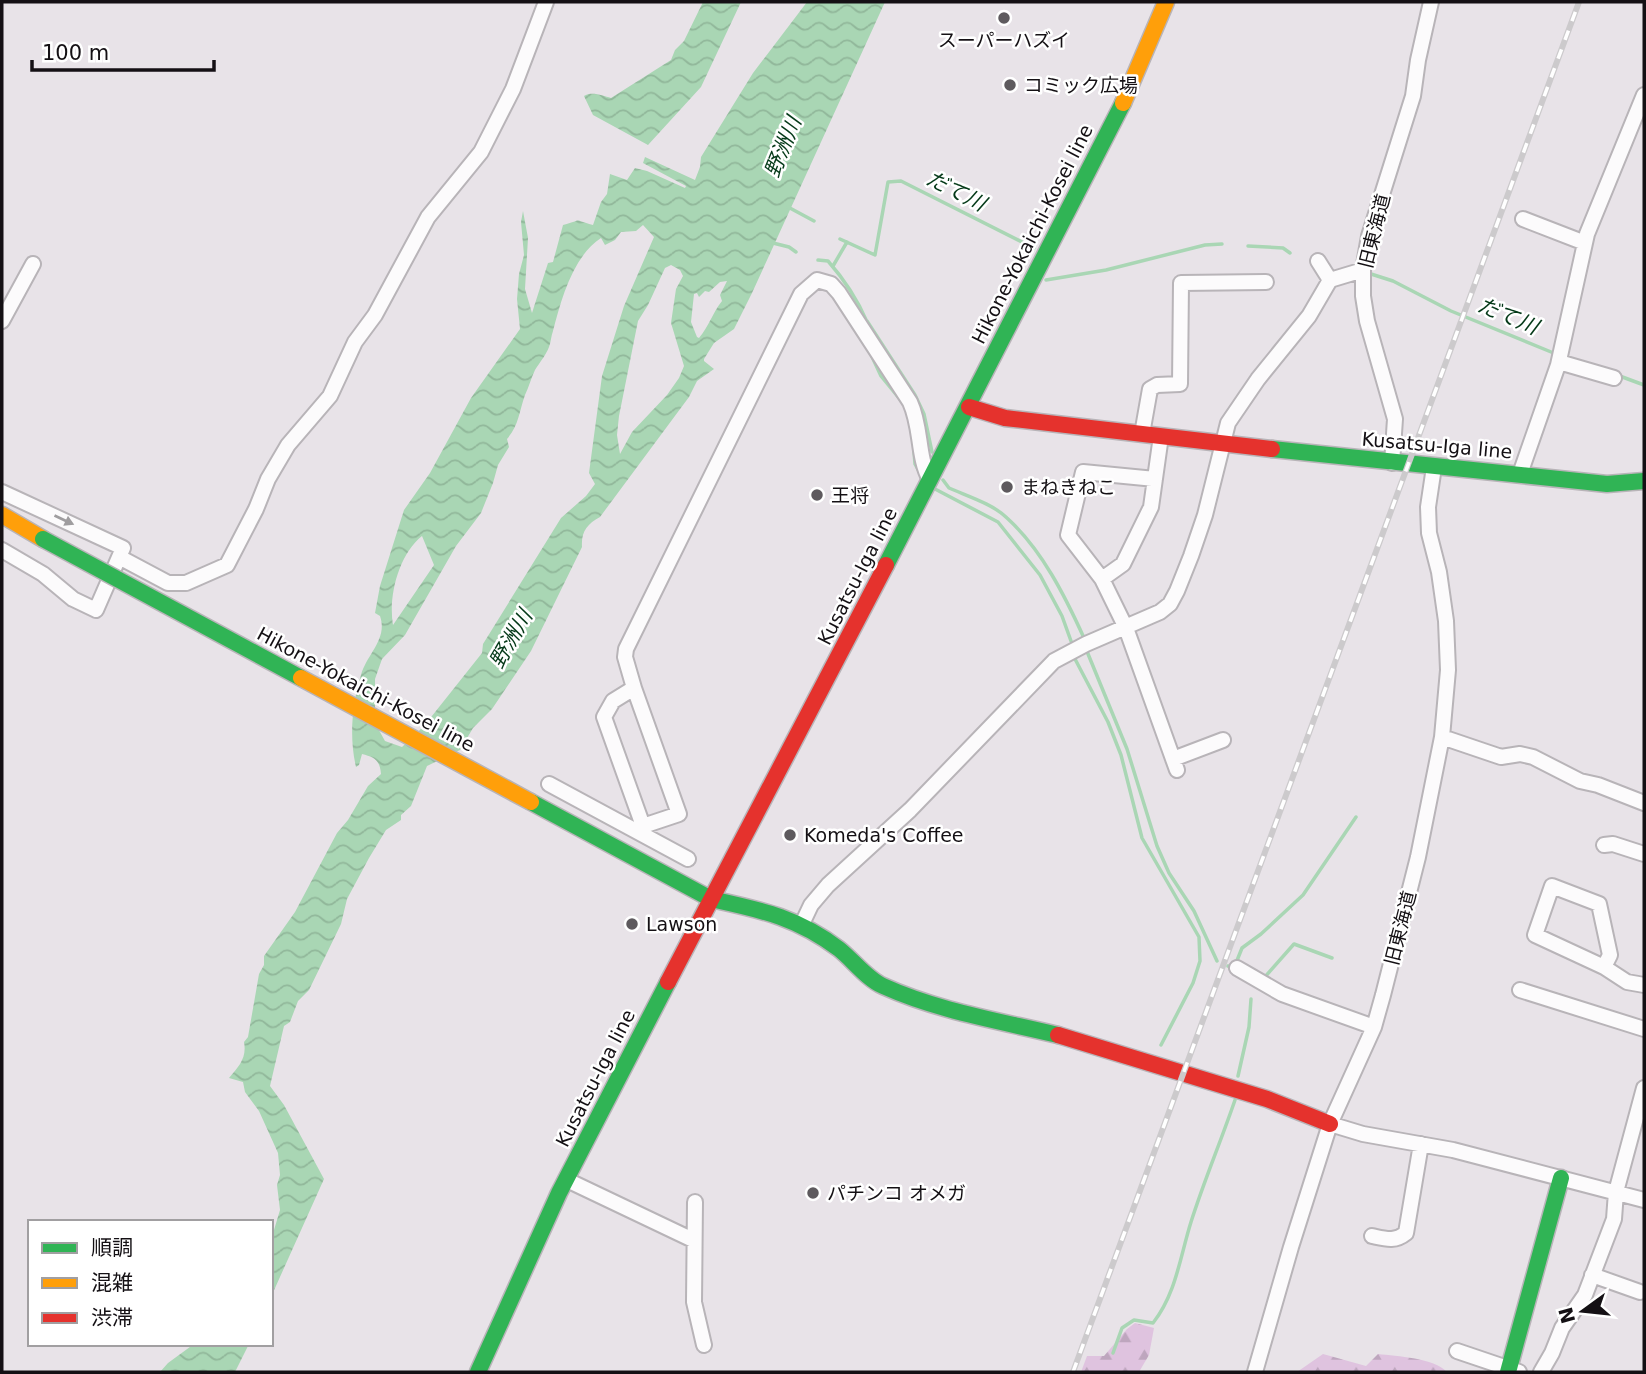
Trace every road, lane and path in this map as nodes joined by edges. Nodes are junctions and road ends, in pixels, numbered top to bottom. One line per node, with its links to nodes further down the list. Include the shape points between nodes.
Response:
1 (546, 2): 28 (street, via 513,89 481,152 428,217 375,315 355,342 330,396 288,445 268,479 227,565 186,583 168,583)
2 (1166, 2): 15 (main road, Hikone-Yokaichi-Kosei line, via 1134,79)
3 (1431, 2): 9 (street, 旧東海道, via 1413,96 1369,236)
4 (1644, 94): 6 (street)
5 (1522, 219): 6 (street)
6 (1585, 243): 13 (street)
7 (1318, 261): 10 (street)
8 (33, 264): 12 (street)
9 (1363, 270): 10 (street); 19 (street, 旧東海道, via 1367,321 1395,419)
10 (1330, 280): 18 (street, via 1309,317 1228,423)
11 (1266, 282): 16 (street, via 1181,283 1180,384 1150,389)
12 (2, 321)
13 (1559, 362): 14 (street); 21 (street)
14 (1614, 378)
15 (968, 407): 16 (main road, Kusatsu-Iga line, via 1005,418); 23 (main road, Kusatsu-Iga line)
16 (1142, 433): 17 (main road, Kusatsu-Iga line)
17 (1161, 436): 18 (main road, Kusatsu-Iga line); 22 (street)
18 (1224, 444): 19 (main road, Kusatsu-Iga line); 30 (street, via 1177,592 1160,612)
19 (1392, 463): 20 (main road, Kusatsu-Iga line)
20 (1434, 467): 21 (main road, Kusatsu-Iga line); 32 (street, 旧東海道, via 1429,533 1446,621 1448,670)
21 (1520, 474): 24 (main road, Kusatsu-Iga line, via 1607,484)
22 (1155, 479): 29 (street, via 1151,507 1123,564); 29 (street, via 1083,472 1068,535)
23 (930, 480): 31 (street, via 910,402 839,293 831,284 817,280 801,294 626,649); 41 (main road, Kusatsu-Iga line)
24 (1644, 481)
25 (2, 492): 28 (street, one-way to 28, via 123,548)
26 (2, 515): 38 (main road, Hikone-Yokaichi-Kosei line, bridge)
27 (2, 550): 28 (street, via 96,610)
28 (121, 558)
29 (1102, 579): 30 (street)
30 (1126, 628): 33 (street, via 1175,765); 42 (street, via 1054,661 910,810 828,885)
31 (634, 688): 36 (street, via 613,701 604,717); 36 (street, via 679,814)
32 (1442, 737): 35 (street, via 1501,757 1520,754 1533,758 1580,781); 47 (street, 旧東海道, via 1397,945)
33 (1223, 740)
34 (549, 784): 36 (street)
35 (1644, 803)
36 (640, 829): 38 (street); 40 (street)
37 (1604, 845): 39 (street)
38 (626, 854): 41 (main road, Hikone-Yokaichi-Kosei line)
39 (1644, 854)
40 (688, 859)
41 (712, 899): 42 (main road, Hikone-Yokaichi-Kosei line); 53 (main road, Kusatsu-Iga line)
42 (802, 924): 50 (main road, Hikone-Yokaichi-Kosei line, via 839,948 880,985 908,996 1070,1038 1267,1099)
43 (1604, 967): 43 (street, via 1535,935 1552,886 1599,904 1610,955); 45 (street, via 1627,982)
44 (1237, 968): 47 (street, via 1282,995)
45 (1644, 985)
46 (1520, 990): 48 (street)
47 (1374, 1027): 50 (street, 旧東海道)
48 (1644, 1029)
49 (1644, 1088): 54 (street)
50 (1330, 1124): 51 (street); 65 (street, 旧東海道)
51 (1421, 1144): 52 (street); 57 (street, via 1406,1233 1390,1240)
52 (1561, 1178): 54 (street); 63 (main road)
53 (567, 1180): 58 (street); 64 (main road, Kusatsu-Iga line)
54 (1616, 1192): 55 (street); 59 (street, via 1614,1219)
55 (1644, 1200)
56 (695, 1202): 58 (street)
57 (1372, 1236)
58 (693, 1240): 61 (street, via 694,1301)
59 (1592, 1275): 60 (street); 66 (street)
60 (1640, 1292)
61 (704, 1345)
62 (1457, 1351): 63 (street)
63 (1512, 1371)
64 (478, 1372)
65 (1255, 1372)
66 (1541, 1372)

